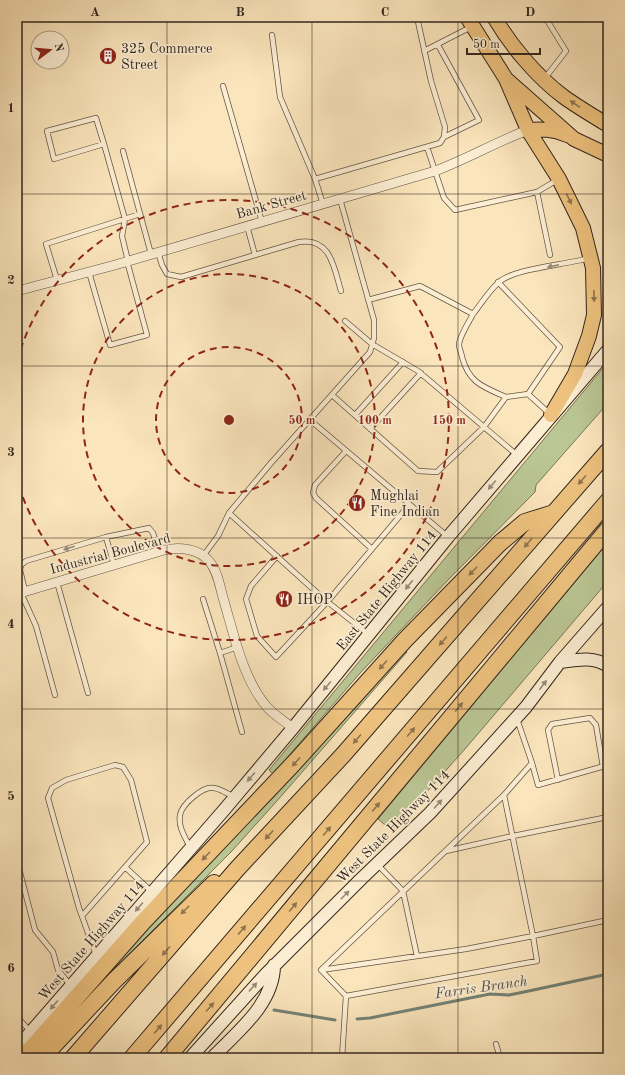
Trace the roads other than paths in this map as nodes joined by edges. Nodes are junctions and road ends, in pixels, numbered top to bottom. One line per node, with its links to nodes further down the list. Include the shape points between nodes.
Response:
1 (417, 17): 7 (lane)
2 (494, 17): 9 (main road, via 521,56)
3 (547, 18): 9 (lane, via 566,51)
4 (470, 22): 6 (lane); 8 (main road)
5 (272, 34): 20 (lane, via 280,97)
6 (438, 45): 7 (lane); 13 (lane, via 479,120)
7 (424, 51): 13 (lane, via 446,127)
8 (506, 79): 12 (main road); 14 (main road)
9 (544, 79): 11 (main road, one-way to 9, via 563,96)
10 (223, 86): 27 (lane)
11 (608, 124)
12 (528, 130): 14 (main road, via 557,130); 19 (street, Bank Street); 21 (main road)
13 (444, 137): 16 (lane, via 440,143)
14 (574, 139): 18 (main road)
15 (104, 144): 15 (lane, via 54,159 47,131 96,118); 26 (lane)
16 (427, 147): 19 (lane); 20 (lane)
17 (123, 152): 25 (lane)
18 (608, 155)
19 (435, 171): 22 (lane, via 444,198 455,210); 23 (street, Bank Street)
20 (315, 179): 24 (lane)
21 (559, 179): 22 (lane); 32 (main road, one-way to 32, via 583,228)
22 (537, 192): 31 (lane)
23 (340, 199): 24 (street, Bank Street); 39 (lane)
24 (323, 204): 27 (street, Bank Street)
25 (140, 214): 26 (lane); 29 (lane)
26 (125, 219): 33 (lane, via 122,236); 35 (lane, via 46,244)
27 (262, 222): 28 (street, Bank Street)
28 (248, 226): 29 (street, Bank Street); 30 (lane)
29 (154, 253): 30 (lane, via 168,274 181,277); 33 (street, Bank Street)
30 (255, 255): 38 (lane, via 299,242 318,244 329,252)
31 (550, 255)
32 (591, 257): 36 (lane, one-way to 36, via 513,274); 50 (main road, one-way to 50, via 594,315 589,336 575,374)
33 (127, 261): 34 (street, Bank Street); 34 (lane, via 147,335 110,345)
34 (89, 271): 35 (street, Bank Street)
35 (57, 280): 37 (street, Bank Street)
36 (498, 282): 40 (lane); 46 (lane, via 560,347)
37 (17, 291)
38 (341, 291)
39 (368, 300): 40 (lane, via 420,286); 42 (lane, via 374,320)
40 (473, 314): 48 (lane, via 459,345 464,365 471,377 482,387)
41 (345, 321): 42 (lane)
42 (372, 344): 44 (lane); 47 (lane, via 370,352)
43 (608, 350): 50 (main road, East State Highway 114)
44 (403, 362): 45 (lane); 49 (lane)
45 (421, 373): 52 (lane); 53 (lane)
46 (528, 394): 48 (lane); 50 (lane)
47 (332, 395): 49 (lane); 51 (lane)
48 (506, 396): 52 (lane)
49 (355, 415): 53 (lane)
50 (551, 415): 56 (main road, East State Highway 114)
51 (310, 420): 54 (lane); 59 (lane)
52 (484, 427): 53 (lane, via 437,472 418,471); 56 (lane)
53 (370, 429)
54 (346, 451): 58 (lane); 64 (lane, via 315,485 313,494)
55 (608, 451): 60 (highway, one-way to 60)
56 (517, 455): 63 (main road, East State Highway 114, one-way to 63)
57 (608, 502): 118 (highway, one-way to 57)
58 (410, 504): 63 (lane); 64 (lane)
59 (229, 513): 66 (lane, via 218,536); 67 (lane)
60 (554, 513): 99 (highway, one-way to 99, via 343,755); 115 (highway, one-way to 115, via 525,522 500,543 405,640 294,763 143,922 30,1050)
61 (608, 529): 119 (highway, one-way to 61)
62 (106, 537): 65 (lane, via 149,528); 68 (lane); 70 (lane, one-way to 70, via 21,564)
63 (448, 537): 76 (main road, East State Highway 114, one-way to 76)
64 (372, 548): 72 (lane)
65 (159, 552): 66 (street, Industrial Boulevard, via 176,548 187,549); 68 (street, Industrial Boulevard)
66 (203, 556): 77 (street, via 210,561 216,573)
67 (277, 556): 72 (lane); 72 (lane, via 251,586 246,599 258,636 276,657)
68 (114, 565): 69 (street, Industrial Boulevard)
69 (57, 582): 70 (street, Industrial Boulevard); 81 (lane)
70 (21, 593): 82 (lane, via 36,626)
71 (203, 599): 78 (lane)
72 (328, 601): 76 (lane)
73 (608, 606): 75 (main road, West State Highway 114)
74 (608, 619): 75 (main road)
75 (593, 623): 79 (main road, West State Highway 114)
76 (369, 634): 83 (main road, East State Highway 114, one-way to 83)
77 (238, 647): 78 (lane); 85 (street, via 249,679 259,697 268,708)
78 (220, 653): 86 (lane)
79 (560, 662): 80 (main road, via 586,658); 84 (main road, West State Highway 114, one-way to 79)
80 (608, 666)
81 (88, 693)
82 (55, 696)
83 (312, 704): 85 (main road, West State Highway 114)
84 (516, 717): 87 (lane); 97 (main road, West State Highway 114, one-way to 84, via 430,813)
85 (293, 728): 91 (main road, West State Highway 114, one-way to 91)
86 (242, 732)
87 (532, 763): 89 (lane, via 538,786); 90 (lane)
88 (606, 766): 89 (lane); 89 (lane, via 596,725 590,718 552,724 548,730)
89 (558, 780)
90 (504, 795): 93 (lane); 95 (lane)
91 (234, 797): 94 (main road, West State Highway 114); 94 (lane, via 214,788 206,788 192,797 180,813 181,830)
92 (608, 817): 93 (lane)
93 (513, 836): 95 (lane); 104 (lane)
94 (191, 848): 101 (main road, West State Highway 114)
95 (444, 852): 100 (lane)
96 (17, 862): 109 (lane, via 35,930 53,952 58,970)
97 (377, 864): 100 (lane); 107 (main road, West State Highway 114, one-way to 97)
98 (125, 867): 101 (lane); 102 (lane); 102 (lane, via 147,842 131,780 122,767 115,765 66,780 52,788 48,798)
99 (237, 869): 116 (highway, one-way to 116, via 210,885); 117 (highway, one-way to 117)
100 (403, 891): 105 (lane); 108 (lane)
101 (152, 892): 106 (main road, West State Highway 114, one-way to 106)
102 (82, 916): 106 (lane)
103 (608, 920): 104 (lane)
104 (533, 936): 105 (lane); 110 (lane, via 538,961)
105 (417, 956): 108 (lane)
106 (96, 957): 109 (main road, West State Highway 114)
107 (274, 965): 120 (main road, West State Highway 114, one-way to 107); 121 (main road, via 270,990 255,1013)
108 (321, 970): 110 (lane)
109 (71, 986): 112 (main road, West State Highway 114, one-way to 112)
110 (346, 996): 122 (lane)
111 (17, 1017): 112 (lane)
112 (31, 1032): 114 (main road, West State Highway 114)
113 (496, 1044): 123 (lane)
114 (17, 1048)
115 (17, 1055)
116 (42, 1058)
117 (73, 1058)
118 (132, 1058)
119 (167, 1058)
120 (190, 1058)
121 (212, 1058)
122 (342, 1058)
123 (500, 1058)

